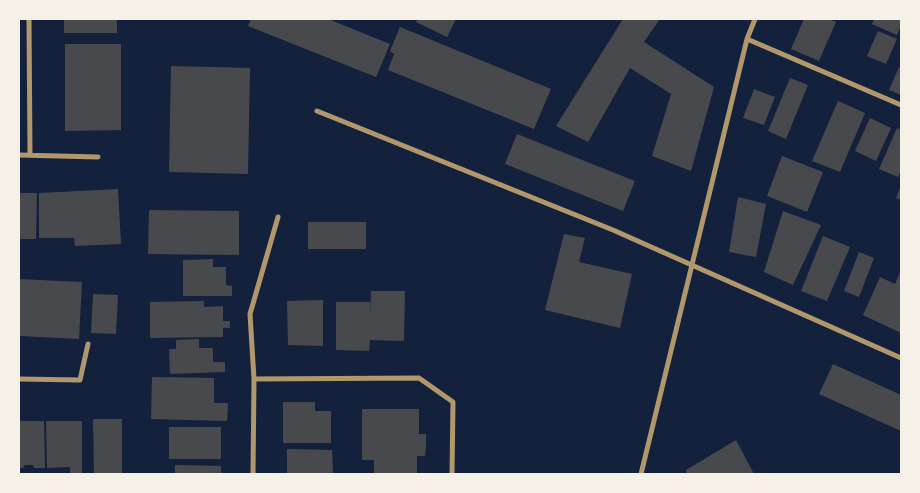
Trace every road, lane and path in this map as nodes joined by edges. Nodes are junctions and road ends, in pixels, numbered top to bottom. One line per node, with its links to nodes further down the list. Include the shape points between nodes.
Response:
1 (29, 19): 6 (street)
2 (755, 19): 3 (street)
3 (747, 39): 4 (street); 10 (street)
4 (901, 106)
5 (317, 111): 10 (street)
6 (30, 154): 7 (street); 8 (street)
7 (19, 155)
8 (98, 157)
9 (278, 217): 14 (street, via 250,314)
10 (693, 264): 12 (street); 17 (street)
11 (88, 344): 13 (street, via 80,380)
12 (901, 358)
13 (19, 379)
14 (254, 379): 15 (street); 16 (street, via 419,378 452,402)
15 (253, 474)
16 (452, 474)
17 (641, 474)

